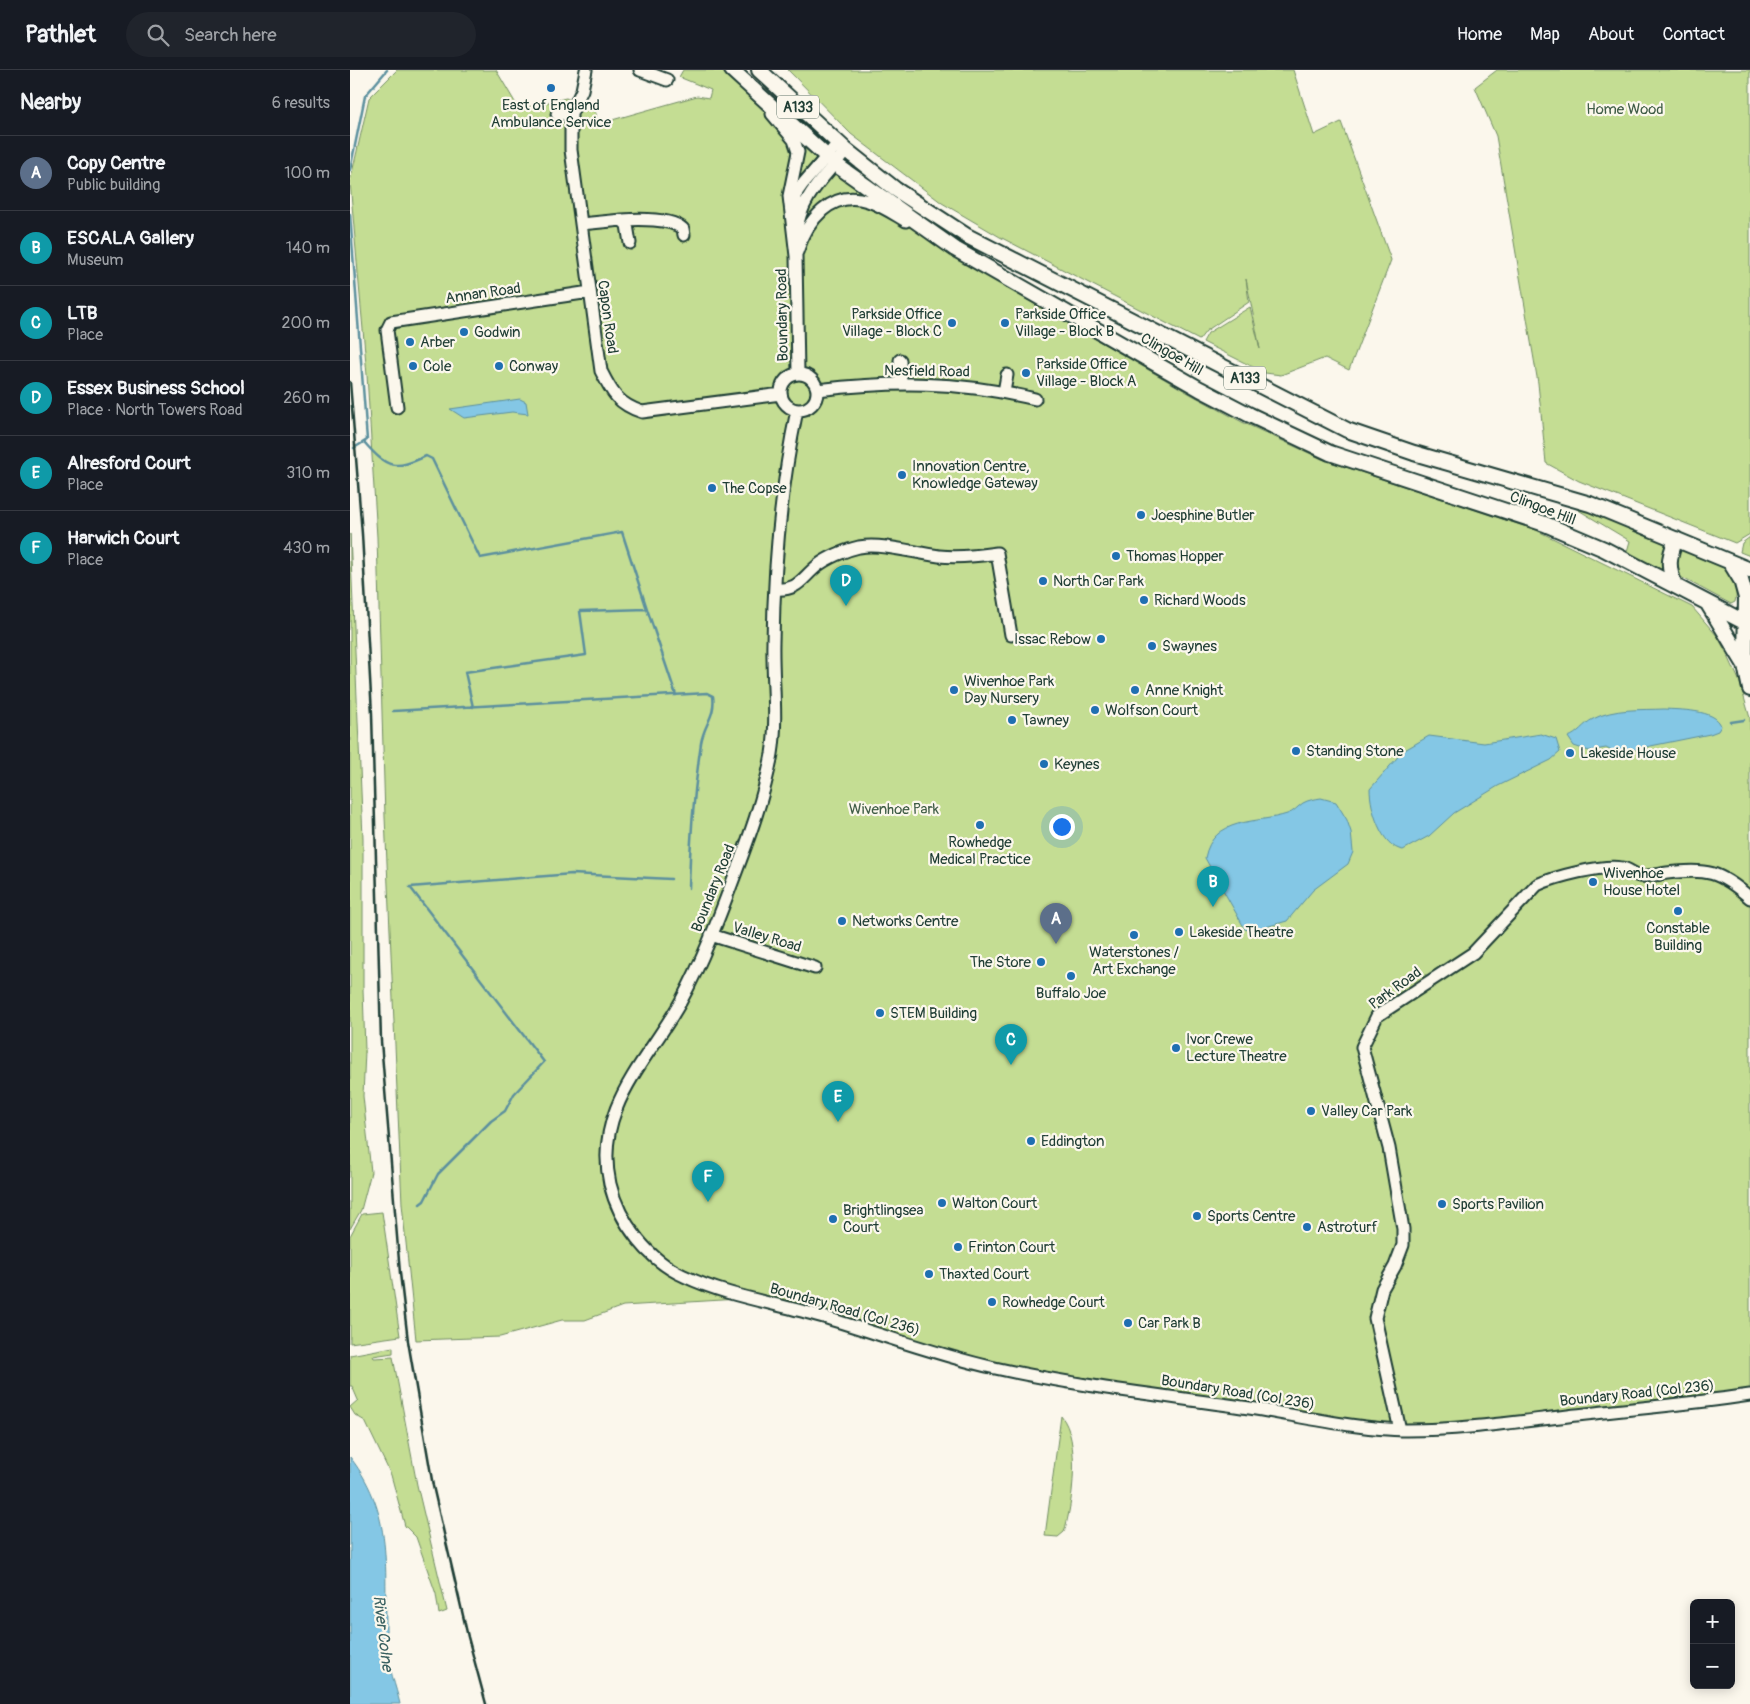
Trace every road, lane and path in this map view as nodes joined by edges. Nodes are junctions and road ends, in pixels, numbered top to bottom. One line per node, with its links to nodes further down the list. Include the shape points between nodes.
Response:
1 (586, 70): 8 (street, Capon Road, via 582,90)
2 (640, 70): 5 (street)
3 (732, 70): 6 (main road, Clingoe Hill / A133)
4 (759, 70): 9 (main road, Clingoe Hill / A133)
5 (667, 80)
6 (753, 92): 10 (main road, Clingoe Hill / A133); 13 (street, Boundary Road, via 797,146 789,196)
7 (557, 114): 8 (street)
8 (571, 114): 12 (street, Capon Road, via 571,150)
9 (842, 147): 10 (street, Boundary Road); 30 (main road, Clingoe Hill / A133, via 895,189 967,236 1347,430 1440,461 1590,504)
10 (830, 160): 13 (street, Boundary Road, via 797,192); 15 (street, Boundary Road, via 803,205); 17 (main road, Clingoe Hill / A133)
11 (622, 220): 12 (street); 14 (street, via 644,213 678,225); 16 (street, via 627,225)
12 (581, 224): 19 (street, Capon Road)
13 (791, 227): 15 (street, Boundary Road)
14 (684, 235)
15 (795, 242): 18 (street, Boundary Road)
16 (630, 244)
17 (955, 249): 18 (street, Boundary Road, via 875,204 853,198 840,200 821,210 804,234); 33 (main road, Clingoe Hill / A133, via 1200,389 1296,438 1368,467 1545,524)
18 (796, 256): 21 (street, Boundary Road)
19 (590, 292): 26 (street, Capon Road, via 601,371 610,390 626,406 642,412 697,410); 28 (street, Annan Road, via 388,324)
20 (900, 360): 23 (street)
21 (798, 374): 24 (street, via 810,378); 26 (street, via 783,382)
22 (1007, 375): 25 (street)
23 (901, 383): 24 (street, Nesfield Road); 25 (street, Nesfield Road, via 962,385)
24 (817, 390): 29 (street, via 811,404)
25 (1004, 392): 27 (street, Nesfield Road)
26 (780, 394): 29 (street, via 786,404)
27 (1035, 399)
28 (397, 407)
29 (797, 410): 34 (street, Boundary Road, via 782,504)
30 (1676, 539): 31 (main road, A133); 33 (main road, via 1668,560)
31 (1730, 562): 32 (main road, A133); 36 (main road, via 1744,588)
32 (1750, 570)
33 (1676, 585): 35 (main road, A133)
34 (775, 589): 37 (street, via 787,590 797,586 818,566 859,547 962,558 997,553); 42 (street, Boundary Road, via 772,750 760,809)
35 (1707, 602): 36 (main road, A133); 39 (main road)
36 (1747, 624): 38 (main road)
37 (1010, 635)
38 (1748, 648): 39 (main road)
39 (1744, 665): 40 (main road)
40 (1750, 689)
41 (1750, 898): 46 (street, Park Road, via 1720,877 1700,870 1640,876 1622,868 1550,878 1537,885 1473,953 1376,1016 1362,1047 1390,1148 1403,1245 1382,1289 1374,1318)
42 (711, 935): 43 (street, Valley Road); 44 (street, Boundary Road, via 680,1003 619,1097 610,1132 607,1167 611,1189 624,1220 650,1253 682,1276)
43 (815, 968)
44 (733, 1293): 46 (street, Boundary Road (Col 236), via 1011,1372)
45 (1750, 1395): 46 (street, Boundary Road (Col 236), via 1451,1429)
46 (1400, 1430)

